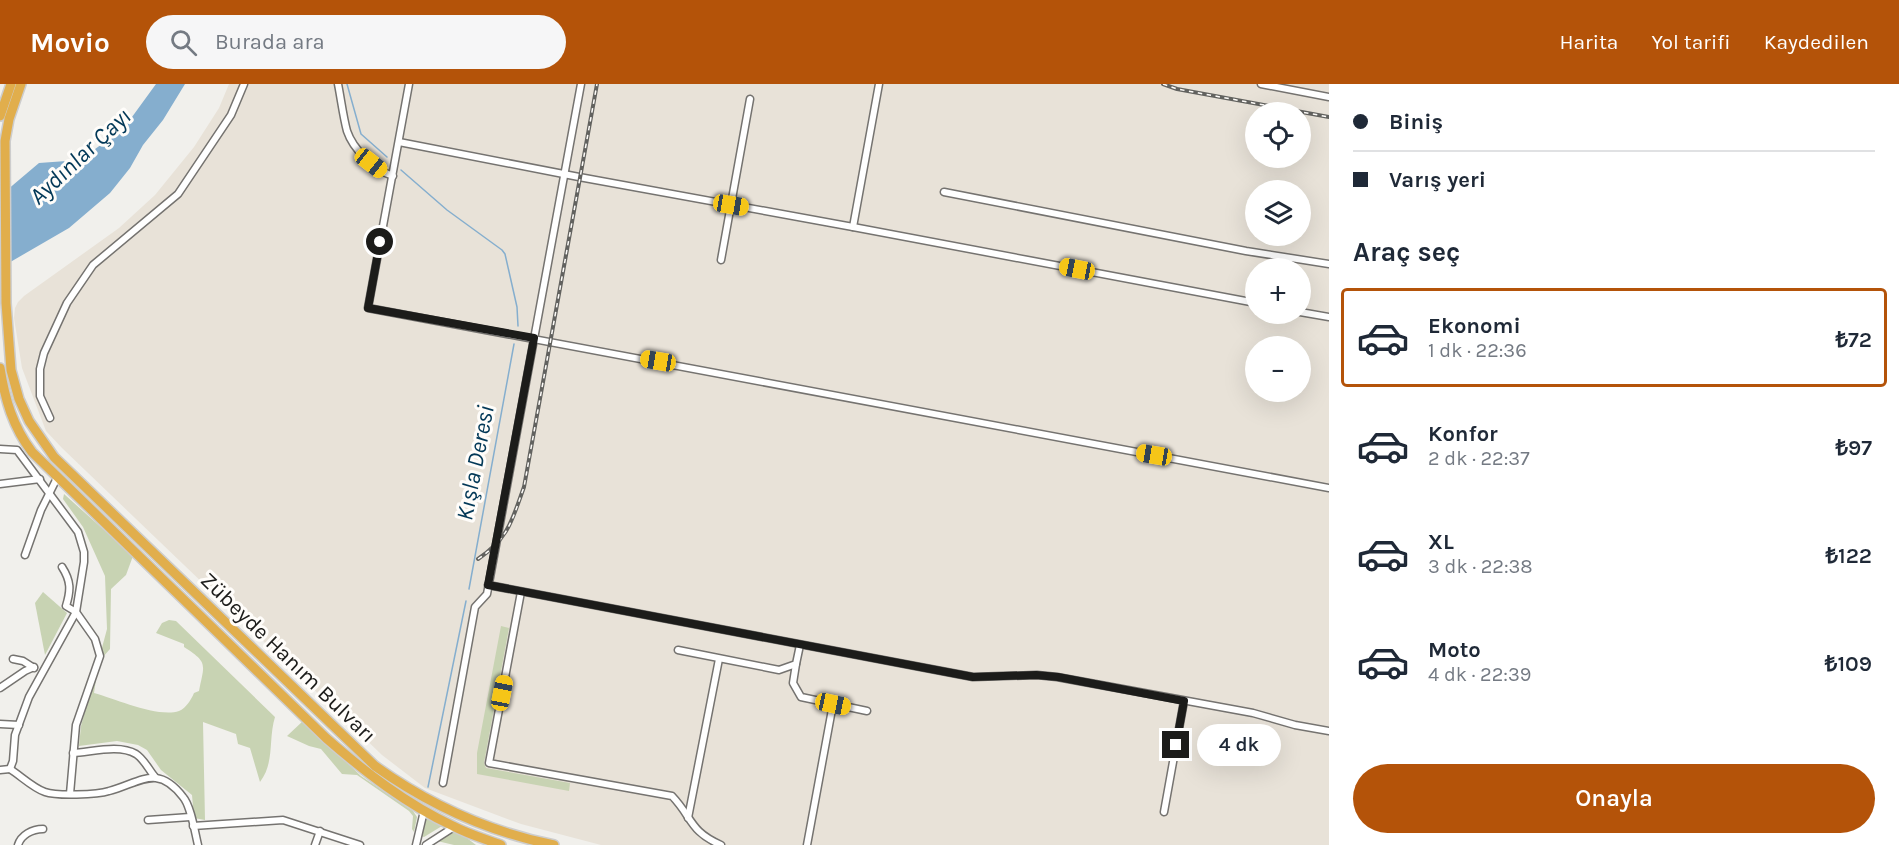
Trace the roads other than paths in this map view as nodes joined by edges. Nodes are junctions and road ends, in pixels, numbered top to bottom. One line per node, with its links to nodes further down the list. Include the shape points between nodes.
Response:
1 (11, 84): 11 (highway)
2 (21, 84): 26 (highway, Zübeyde Hanım Bulvarı, via 9,119 3,164 6,303 11,370)
3 (244, 84): 25 (street, via 231,115 178,194 93,266 67,303 40,369 40,396)
4 (338, 84): 14 (street, via 347,132 376,167)
5 (409, 84): 12 (street)
6 (581, 84): 13 (street)
7 (879, 84): 17 (street)
8 (1261, 84): 9 (street)
9 (1329, 97)
10 (750, 99): 16 (street)
11 (0, 116)
12 (399, 142): 13 (street); 14 (street)
13 (564, 174): 16 (street); 23 (street)
14 (393, 176): 23 (street, via 368,308)
15 (944, 192): 19 (street)
16 (731, 205): 17 (street); 18 (street)
17 (853, 227): 20 (street)
18 (722, 260)
19 (1329, 264)
20 (1245, 301)
21 (1311, 314): 22 (street)
22 (1329, 317)
23 (534, 338): 33 (street); 37 (street)
24 (0, 368): 27 (highway, Zübeyde Hanım Bulvarı, via 12,420)
25 (50, 418)
26 (38, 436): 27 (highway); 76 (highway, Zübeyde Hanım Bulvarı, via 63,466 375,766 399,784 464,816)
27 (26, 442): 29 (street); 30 (highway, Zübeyde Hanım Bulvarı)
28 (2, 449): 29 (street)
29 (18, 451): 31 (street)
30 (57, 478): 34 (street); 60 (highway, Zübeyde Hanım Bulvarı, via 326,738 358,766)
31 (40, 479): 32 (street); 34 (street)
32 (0, 484)
33 (1329, 488)
34 (49, 494): 35 (street); 39 (street, via 78,532 84,552)
35 (25, 555)
36 (62, 567): 39 (street, via 71,589 66,606)
37 (488, 585): 38 (street); 58 (street, via 487,594 475,607)
38 (521, 592): 40 (street); 63 (street, via 489,763 672,796)
39 (76, 612): 46 (street); 54 (street, via 95,639 100,656 76,725)
40 (800, 645): 44 (street); 48 (street, via 973,677 1047,676)
41 (678, 650): 43 (street)
42 (13, 659): 45 (street)
43 (719, 659): 44 (street, via 779,670); 63 (street)
44 (796, 664): 49 (street, via 793,683 801,697)
45 (34, 668): 46 (street); 47 (street)
46 (42, 674): 52 (street)
47 (0, 688)
48 (1184, 701): 53 (street); 61 (street)
49 (833, 704): 50 (street); 78 (street)
50 (867, 711)
51 (0, 724): 52 (street)
52 (19, 725): 55 (street)
53 (1329, 731)
54 (74, 753): 57 (street, via 121,749 135,753); 59 (street)
55 (10, 769): 56 (street); 59 (street, via 45,792)
56 (0, 770)
57 (155, 777): 59 (street, via 108,792); 62 (street, via 185,798)
58 (443, 783)
59 (70, 794)
60 (424, 811): 66 (highway, Zübeyde Hanım Bulvarı); 73 (street)
61 (1164, 812)
62 (190, 817): 64 (street); 65 (street)
63 (688, 818): 77 (street, via 705,837)
64 (148, 820)
65 (193, 826): 68 (street, via 283,820); 70 (street)
66 (454, 827): 74 (street); 75 (highway, Zübeyde Hanım Bulvarı)
67 (43, 829): 69 (street, via 27,834)
68 (320, 831): 71 (street); 72 (street)
69 (18, 845)
70 (198, 845)
71 (315, 845)
72 (360, 845)
73 (416, 845)
74 (426, 845)
75 (501, 845)
76 (554, 845)
77 (721, 845)
78 (807, 845)

